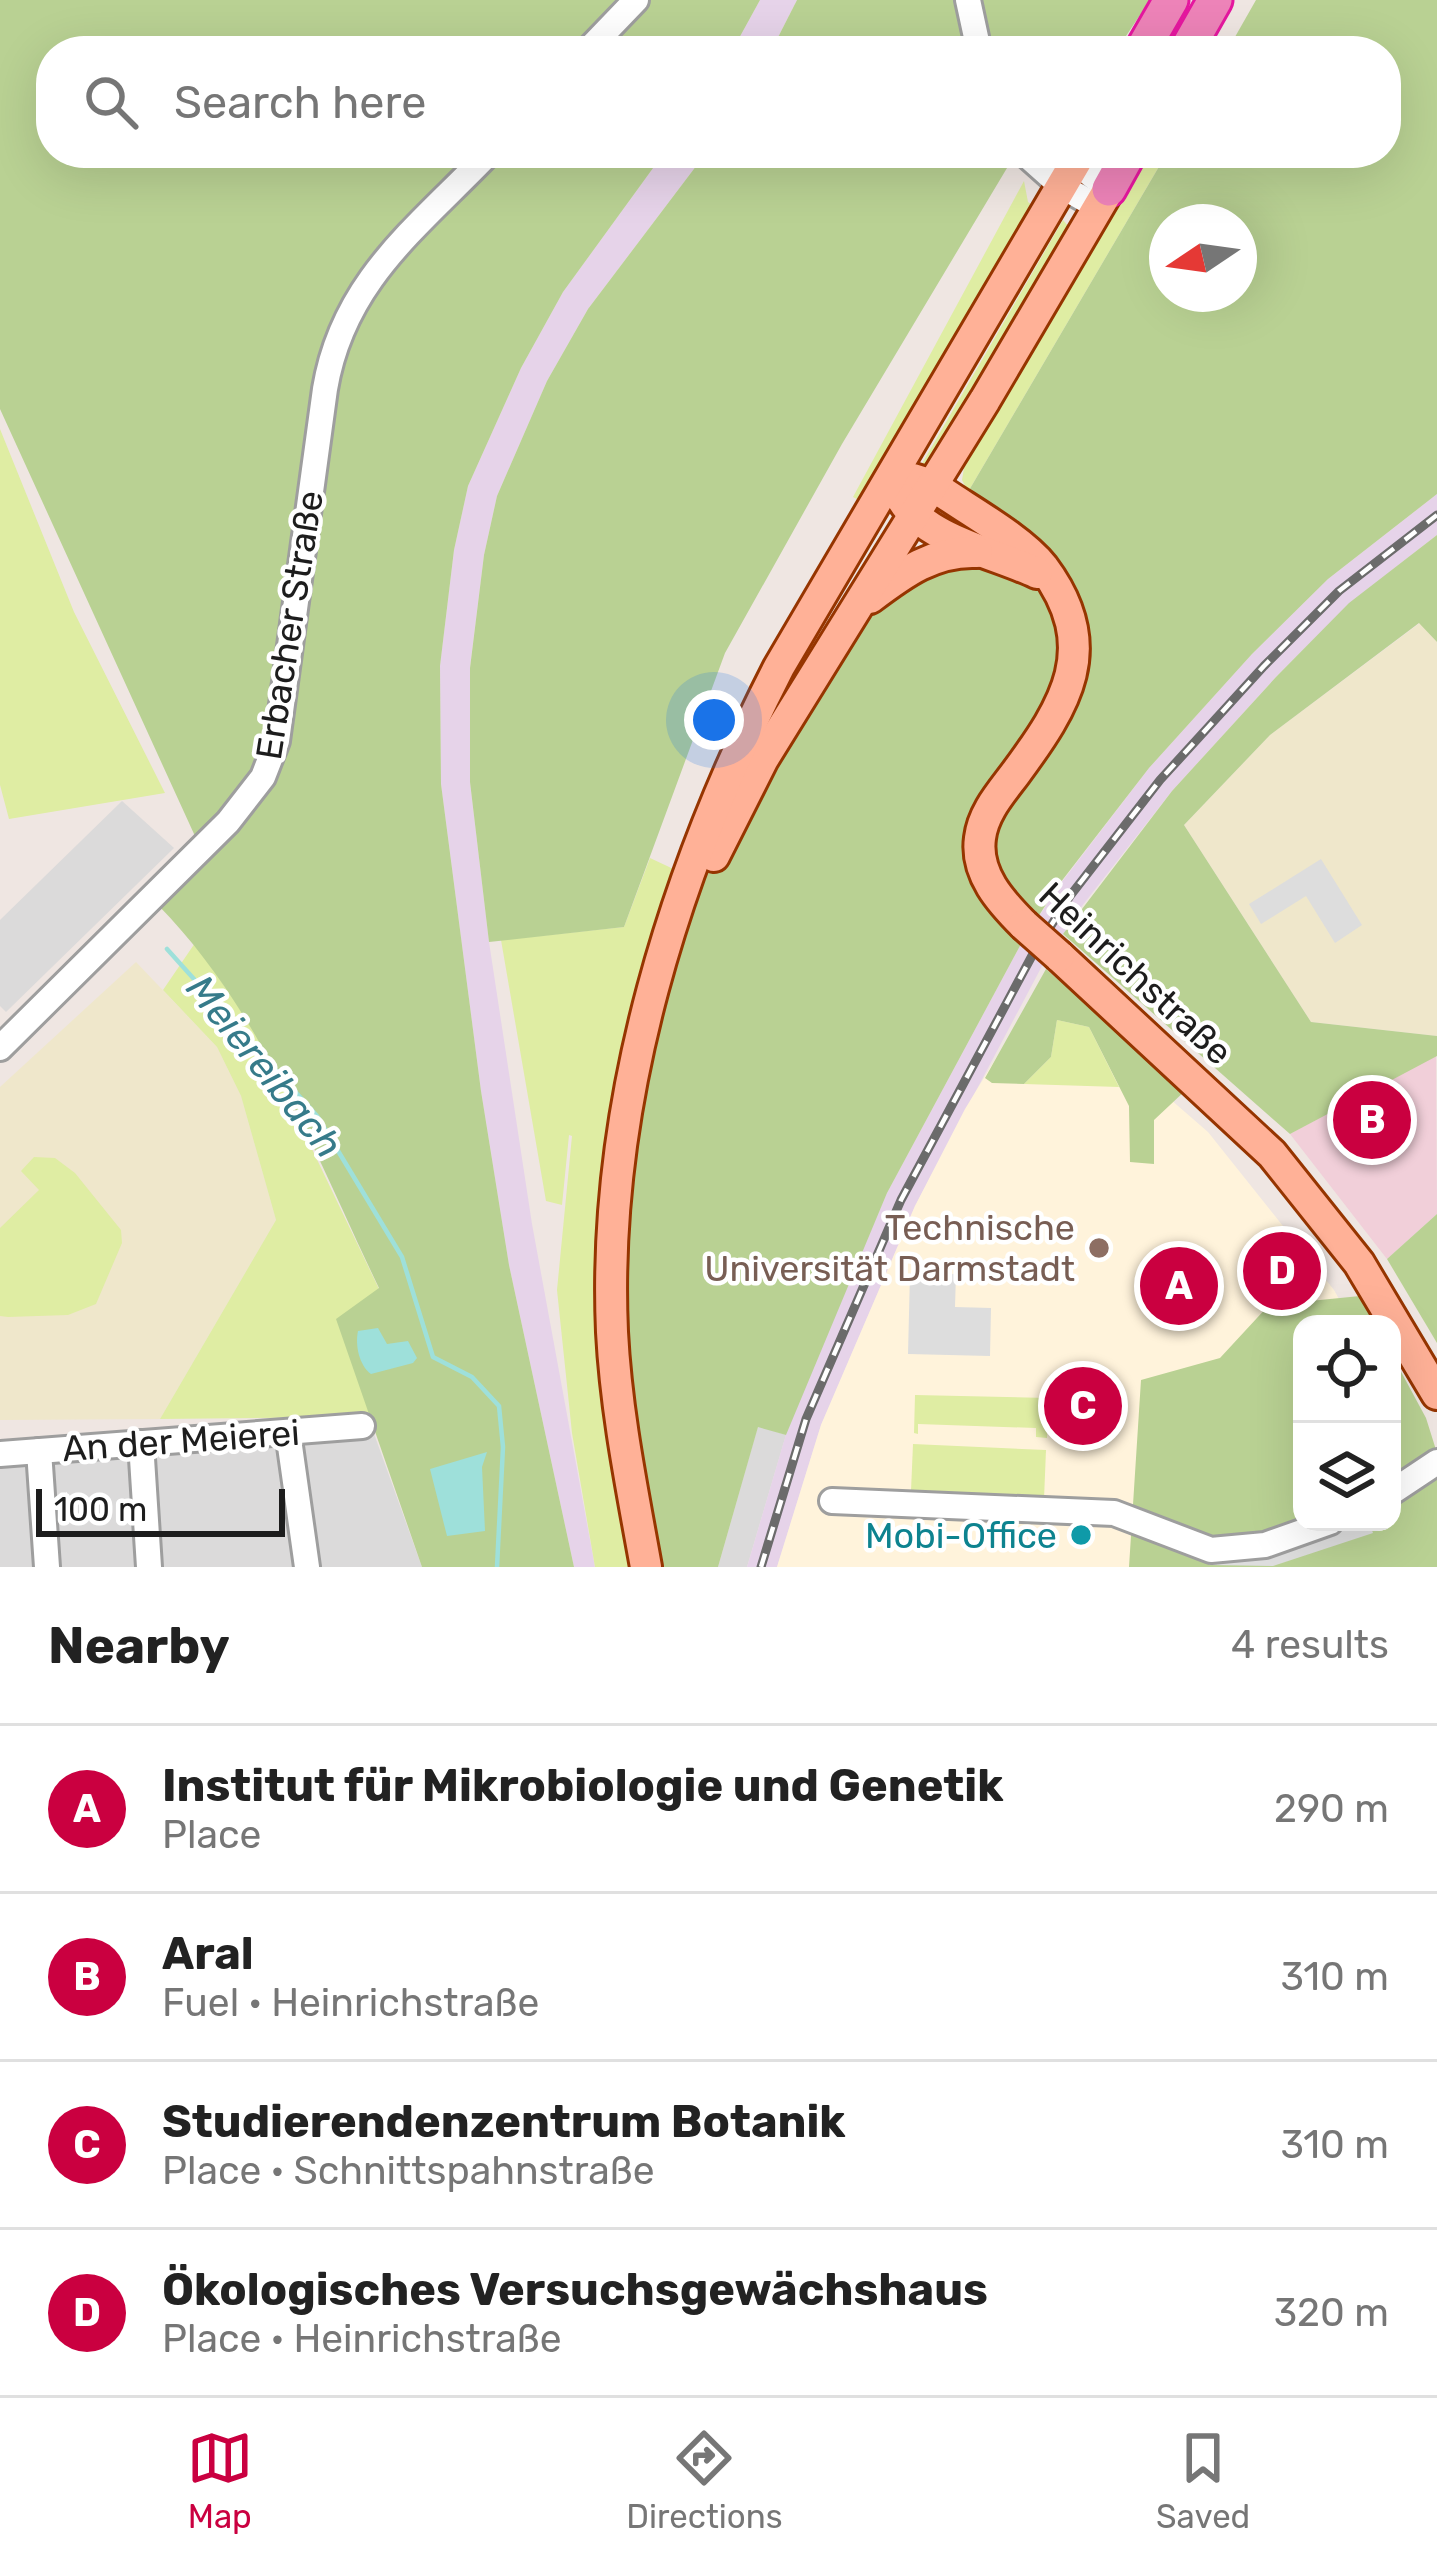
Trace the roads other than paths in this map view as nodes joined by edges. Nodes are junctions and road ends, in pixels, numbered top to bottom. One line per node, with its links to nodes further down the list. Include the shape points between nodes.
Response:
1 (636, 0): 6 (street)
2 (968, 0): 7 (street)
3 (1172, 0): 8 (highway)
4 (1186, 0): 9 (main road)
5 (1215, 0): 10 (highway)
6 (601, 36)
7 (976, 36)
8 (1153, 36)
9 (1157, 36)
10 (1195, 36)
11 (474, 168): 19 (street, Erbacher Straße, via 374,274 336,338 277,741 263,776 211,840)
12 (1082, 174): 13 (main road); 13 (main road)
13 (910, 479): 14 (main road); 16 (main road, Heinrichstraße, via 1030,554); 18 (main road, via 815,602 745,733 684,882)
14 (914, 513): 15 (main road); 17 (main road)
15 (981, 552): 16 (main road, via 1036,572); 17 (main road, via 920,563)
16 (1055, 588): 20 (main road, Heinrichstraße, bridge, via 1074,638 1069,687 993,803 980,837 987,879 1024,925 1272,1154 1359,1263)
17 (849, 619): 18 (main road, via 728,824)
18 (651, 1005): 33 (main road, via 616,1178 612,1331)
19 (0, 1048)
20 (1437, 1394)
21 (362, 1426): 22 (street, An der Meierei)
22 (288, 1432): 23 (street, An der Meierei); 32 (street)
23 (141, 1443): 24 (street, An der Meierei); 31 (street)
24 (39, 1451): 25 (street, An der Meierei); 30 (street)
25 (0, 1454)
26 (1437, 1462): 27 (street)
27 (1401, 1486)
28 (832, 1501): 29 (street, via 1114,1513 1211,1550)
29 (1305, 1531)
30 (47, 1567)
31 (149, 1567)
32 (307, 1567)
33 (646, 1567)

